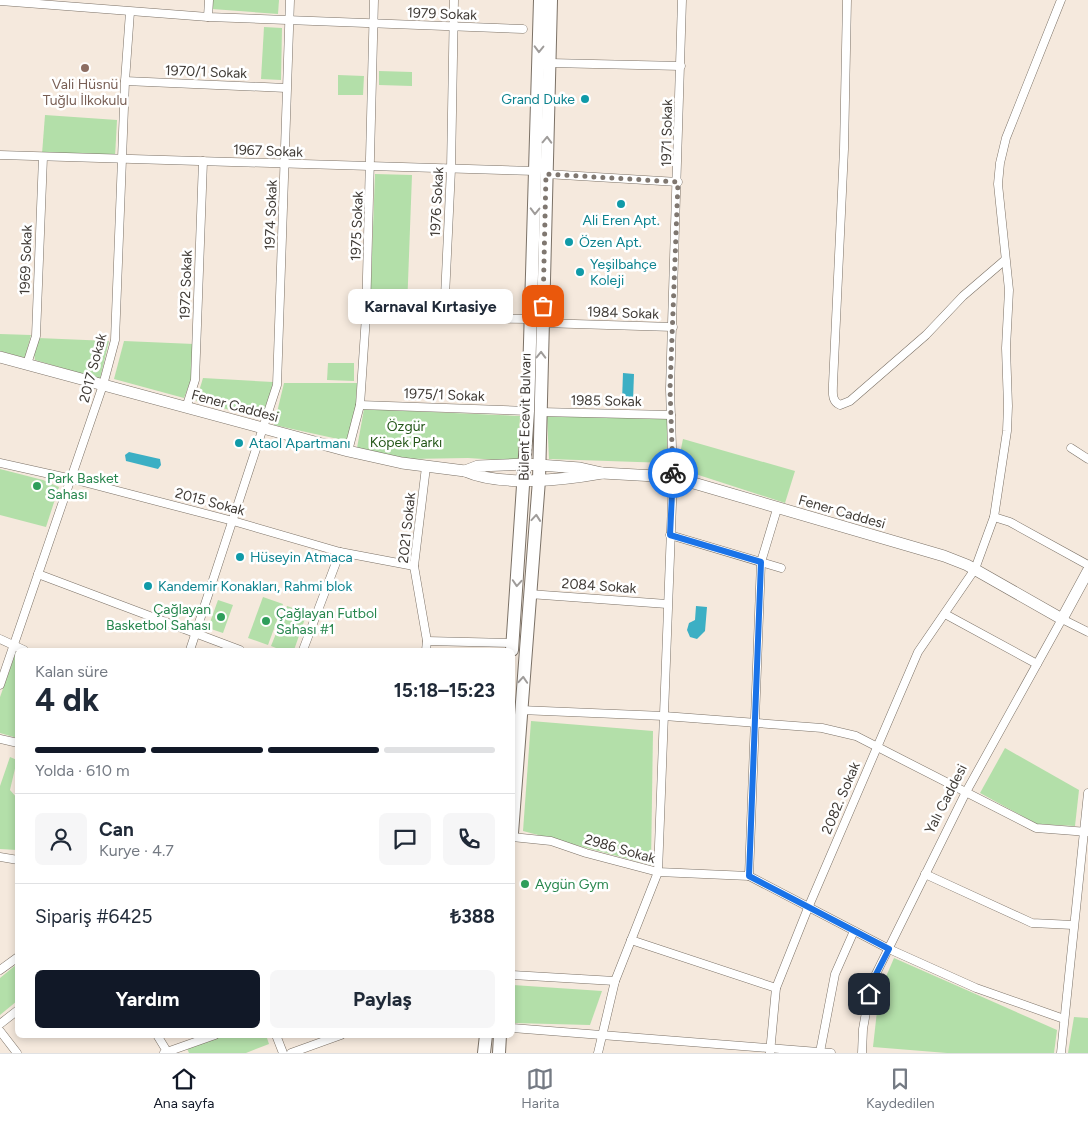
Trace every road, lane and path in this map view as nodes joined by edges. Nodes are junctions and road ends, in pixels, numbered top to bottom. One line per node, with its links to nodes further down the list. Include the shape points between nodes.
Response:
1 (209, 0): 12 (street)
2 (290, 0): 13 (street, 1974 Sokak)
3 (374, 0): 14 (street, 1975 Sokak)
4 (454, 0): 15 (street, 1976 Sokak)
5 (540, 0): 28 (main road, Bülent Ecevit Bulvarı, one-way to 28)
6 (551, 0): 17 (main road, Bülent Ecevit Bulvarı)
7 (682, 0): 18 (street, 1971 Sokak)
8 (847, 0): 30 (street, via 833,384 836,403 840,405 850,401)
9 (1061, 0): 30 (street, 2082. Sokak, via 1006,138 1000,163 998,184)
10 (0, 1): 11 (street, 1979 Sokak)
11 (130, 12): 12 (street, 1979 Sokak); 19 (street, 2017 Sokak)
12 (208, 17): 13 (street, 1979 Sokak)
13 (288, 21): 14 (street, 1979 Sokak); 20 (street, 1974 Sokak)
14 (373, 24): 15 (street, 1979 Sokak); 26 (street, 1975 Sokak)
15 (453, 28): 16 (street, 1979 Sokak); 27 (street, 1976 Sokak)
16 (523, 29)
17 (550, 63): 18 (street); 28 (main road, Bülent Ecevit Bulvarı, one-way to 17)
18 (681, 66): 29 (street, 1971 Sokak)
19 (125, 81): 20 (street, 1970/1 Sokak); 23 (street, 2017 Sokak)
20 (286, 88): 25 (street, 1974 Sokak)
21 (0, 155): 22 (street, 1967 Sokak)
22 (43, 156): 23 (street, 1967 Sokak); 36 (street, 1969 Sokak, via 36,336)
23 (122, 159): 24 (street, 1967 Sokak); 37 (street, 2017 Sokak, via 115,340)
24 (203, 161): 25 (street, 1967 Sokak); 39 (street, 1972 Sokak, via 195,380)
25 (285, 164): 26 (street, 1967 Sokak); 42 (street, 1974 Sokak, via 278,385)
26 (371, 166): 27 (street, 1967 Sokak); 31 (street, 1975 Sokak)
27 (451, 169): 28 (street, 1967 Sokak); 32 (street, 1976 Sokak)
28 (541, 173): 29 (street, 1967 Sokak); 33 (main road, Bülent Ecevit Bulvarı)
29 (678, 182): 34 (street, 1971 Sokak)
30 (1005, 260): 57 (street, 2082. Sokak, via 1009,290 1007,431)
31 (366, 316): 32 (street); 38 (street, 1975 Sokak)
32 (444, 318): 33 (street)
33 (537, 321): 34 (street, 1984 Sokak); 40 (main road, Bülent Ecevit Bulvarı)
34 (673, 327): 41 (street, 1971 Sokak)
35 (0, 356): 36 (street, Fener Caddesi)
36 (27, 364): 37 (street, Fener Caddesi)
37 (103, 385): 39 (street, Fener Caddesi); 53 (street, 2017 Sokak)
38 (360, 405): 40 (street, 1975/1 Sokak); 44 (street, 1975 Sokak)
39 (186, 408): 42 (street, Fener Caddesi)
40 (534, 412): 41 (street, 1985 Sokak); 47 (main road, Bülent Ecevit Bulvarı); 48 (main road, Bülent Ecevit Bulvarı)
41 (671, 415): 52 (street, 1971 Sokak)
42 (262, 429): 44 (street, Fener Caddesi); 58 (street, 1974 Sokak)
43 (1071, 448): 45 (street)
44 (348, 451): 49 (street, Fener Caddesi)
45 (1088, 458)
46 (0, 463): 53 (street, 2015 Sokak)
47 (525, 464): 48 (street, Fener Caddesi); 50 (street, Fener Caddesi, via 478,466); 54 (main road, Bülent Ecevit Bulvarı)
48 (539, 465): 51 (street, Fener Caddesi, via 580,468); 55 (main road, Bülent Ecevit Bulvarı)
49 (426, 467): 50 (street, Fener Caddesi); 63 (street, 2021 Sokak)
50 (464, 471): 54 (street, Fener Caddesi, via 512,480)
51 (602, 474): 52 (street, Fener Caddesi); 55 (street, Fener Caddesi)
52 (673, 477): 56 (street, Fener Caddesi); 59 (street, 1971 Sokak)
53 (72, 479): 58 (street, 2015 Sokak); 67 (street, 2017 Sokak)
54 (525, 479): 55 (street, Fener Caddesi); 77 (main road, Bülent Ecevit Bulvarı, one-way to 77)
55 (539, 480): 68 (main road, Bülent Ecevit Bulvarı, one-way to 55)
56 (777, 509): 61 (street); 65 (street, Fener Caddesi, via 944,556)
57 (994, 517): 62 (street, via 1010,522); 65 (street, 2082. Sokak)
58 (233, 521): 60 (street, 2015 Sokak); 73 (street, 1974 Sokak)
59 (670, 535): 61 (street); 69 (street, 1971 Sokak)
60 (340, 552): 63 (street, 2015 Sokak); 81 (street)
61 (761, 562): 64 (street); 87 (street)
62 (1088, 564)
63 (414, 566): 75 (street, 2021 Sokak)
64 (781, 568)
65 (975, 569): 70 (street, 2082. Sokak); 71 (street, Fener Caddesi)
66 (1088, 571): 71 (street, Yalı Caddesi)
67 (38, 574): 73 (street); 76 (street, 2017 Sokak)
68 (529, 594): 69 (street, 2084 Sokak); 85 (main road, Bülent Ecevit Bulvarı, one-way to 68)
69 (667, 604): 86 (street, 1971 Sokak)
70 (945, 614): 83 (street); 90 (street, 2082. Sokak, via 918,652)
71 (1062, 619): 72 (street); 83 (street, Yalı Caddesi)
72 (1088, 632)
73 (195, 633): 79 (street, 1974 Sokak); 80 (street)
74 (0, 639): 76 (street)
75 (427, 641): 77 (street); 82 (street, 2021 Sokak)
76 (14, 644): 78 (street); 84 (street, 2017 Sokak)
77 (512, 646)
78 (21, 648)
79 (191, 648)
80 (235, 648)
81 (304, 648)
82 (426, 648)
83 (1037, 664): 91 (street, Yalı Caddesi)
84 (0, 685)
85 (520, 710): 86 (street); 94 (main road, Bülent Ecevit Bulvarı)
86 (664, 716): 87 (street); 97 (street, 1971 Sokak)
87 (756, 722): 90 (street, via 822,728 856,736); 99 (street)
88 (0, 739): 89 (street)
89 (15, 742)
90 (876, 746): 91 (street); 100 (street, 2082. Sokak)
91 (966, 792): 93 (street, via 1036,828); 98 (street, Yalı Caddesi)
92 (1088, 793): 93 (street)
93 (1086, 832): 101 (street)
94 (515, 836): 97 (street, 2986 Sokak, via 552,841)
95 (0, 857): 96 (street)
96 (15, 860)
97 (658, 872): 99 (street); 103 (street, 2986 Sokak)
98 (925, 874): 101 (street, via 1032,923); 104 (street, Yalı Caddesi)
99 (749, 876): 100 (street)
100 (808, 908): 102 (street); 109 (street, 2082. Sokak)
101 (1073, 925): 111 (street)
102 (854, 931): 104 (street); 123 (street, via 835,974)
103 (631, 940): 108 (street, 2986 Sokak); 109 (street)
104 (889, 949): 111 (street, via 976,988); 132 (street, Yalı Caddesi, via 871,984)
105 (15, 959): 106 (street)
106 (0, 970)
107 (515, 975): 108 (street)
108 (615, 981): 115 (street, 2986 Sokak)
109 (776, 988): 122 (street, 2082. Sokak)
110 (15, 1012): 112 (street)
111 (1064, 1019): 133 (street)
112 (0, 1024)
113 (515, 1028): 115 (street)
114 (0, 1031): 124 (street)
115 (602, 1033): 122 (street); 130 (street, 2986 Sokak)
116 (158, 1038): 125 (street)
117 (207, 1038): 125 (street)
118 (277, 1038): 126 (street)
119 (333, 1038): 127 (street)
120 (486, 1038): 128 (main road)
121 (500, 1038): 129 (main road)
122 (770, 1051): 123 (street)
123 (820, 1052): 131 (street)
124 (17, 1053)
125 (166, 1053)
126 (282, 1053)
127 (291, 1053)
128 (484, 1053)
129 (499, 1053)
130 (598, 1053)
131 (831, 1053)
132 (862, 1053)
133 (1061, 1053)

